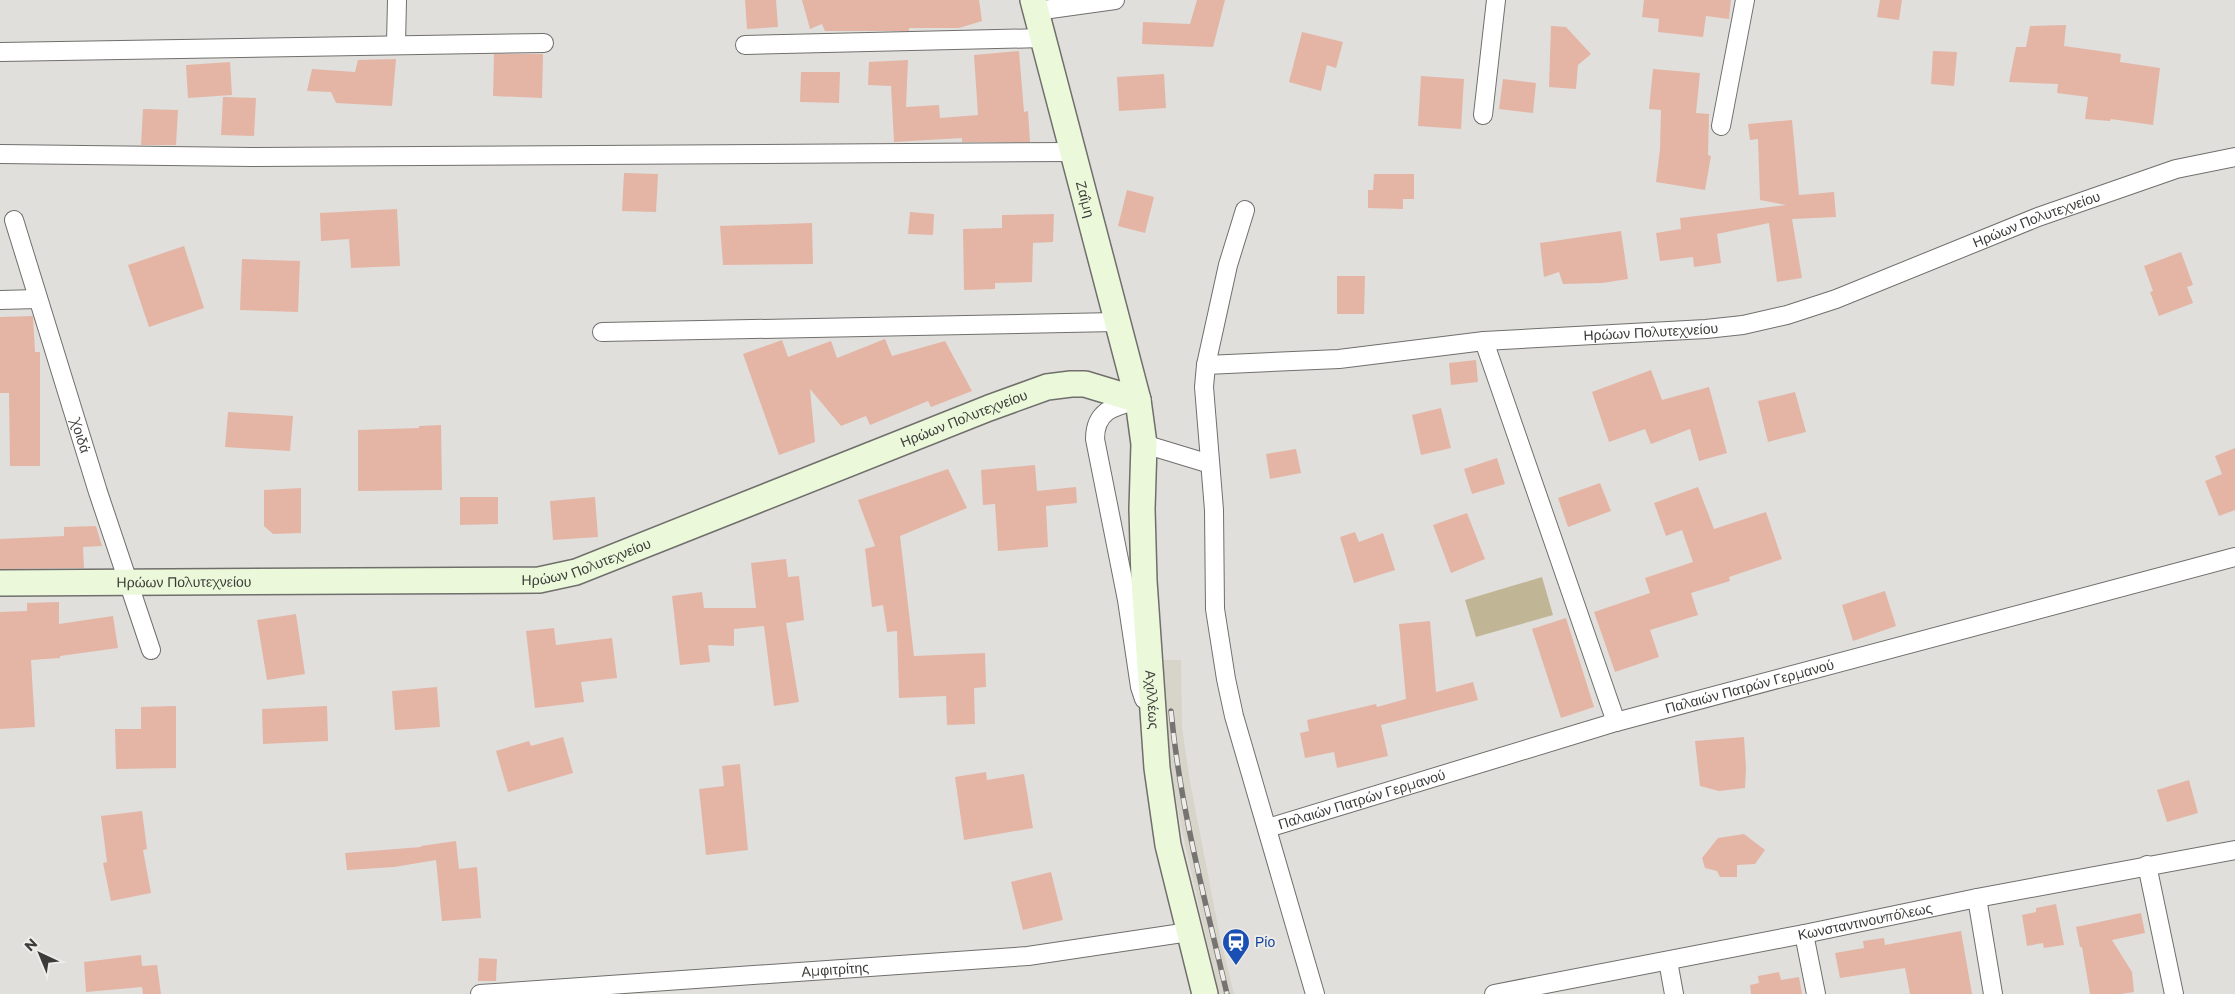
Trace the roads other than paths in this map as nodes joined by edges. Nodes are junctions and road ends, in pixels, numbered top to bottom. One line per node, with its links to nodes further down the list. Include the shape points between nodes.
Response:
1 (397, 0): 8 (street)
2 (1115, 0): 5 (street)
3 (1496, 0): 11 (street)
4 (1744, 0): 12 (street)
5 (1034, 6): 6 (street, Ζαΐμη)
6 (1043, 38): 9 (street); 13 (street, Ζαΐμη)
7 (544, 43): 8 (street)
8 (396, 44): 10 (street)
9 (745, 45)
10 (0, 52)
11 (1483, 115)
12 (1720, 126)
13 (1074, 152): 14 (street, via 252,158); 20 (street, Ζαΐμη)
14 (0, 154)
15 (2235, 157): 22 (street, Ηρώων Πολυτεχνείου, via 2176,169 2038,217 1787,316 1706,329)
16 (1245, 210): 23 (street, via 1228,265)
17 (14, 220): 18 (street, Χοιδά)
18 (38, 299): 19 (street); 28 (street, Χοιδά, via 98,492)
19 (0, 300)
20 (1116, 322): 21 (street); 24 (street, Ζαΐμη)
21 (602, 332)
22 (1484, 342): 23 (street, Ηρώων Πολυτεχνείου, via 1339,359); 32 (street)
23 (1206, 365): 26 (street, via 1204,387)
24 (1138, 400): 25 (street, Αχιλλέως); 28 (street, Ηρώων Πολυτεχνείου, via 1085,384 1047,387 683,530 561,576 539,580); 31 (street, via 1114,407 1101,416 1095,439 1127,600 1140,687 1144,700)
25 (1144, 444): 26 (street); 31 (street, Αχιλλέως, via 1144,581)
26 (1210, 464): 33 (street, via 1220,640 1234,716)
27 (2235, 557): 32 (street, Παλαιών Πατρών Γερμανού)
28 (130, 582): 29 (street, Ηρώων Πολυτεχνείου); 30 (street, Χοιδά)
29 (0, 583)
30 (151, 650)
31 (1152, 706): 37 (street, Αχιλλέως, via 1161,805)
32 (1616, 722): 33 (street, Παλαιών Πατρών Γερμανού)
33 (1268, 828): 42 (street)
34 (2235, 850): 35 (street, Κωνσταντινουπόλεως)
35 (2146, 865): 36 (street, Κωνσταντινουπόλεως); 47 (street)
36 (1977, 898): 38 (street, Κωνσταντινουπόλεως); 46 (street)
37 (1189, 932): 40 (street, Αμφιτρίτης, via 1028,956); 41 (street, Αχιλλέως)
38 (1804, 934): 39 (street, Κωνσταντινουπόλεως); 45 (street)
39 (1668, 961): 43 (street, Κωνσταντινουπόλεως); 44 (street)
40 (480, 994)
41 (1206, 994)
42 (1315, 994)
43 (1494, 994)
44 (1674, 994)
45 (1816, 994)
46 (1993, 994)
47 (2174, 994)

